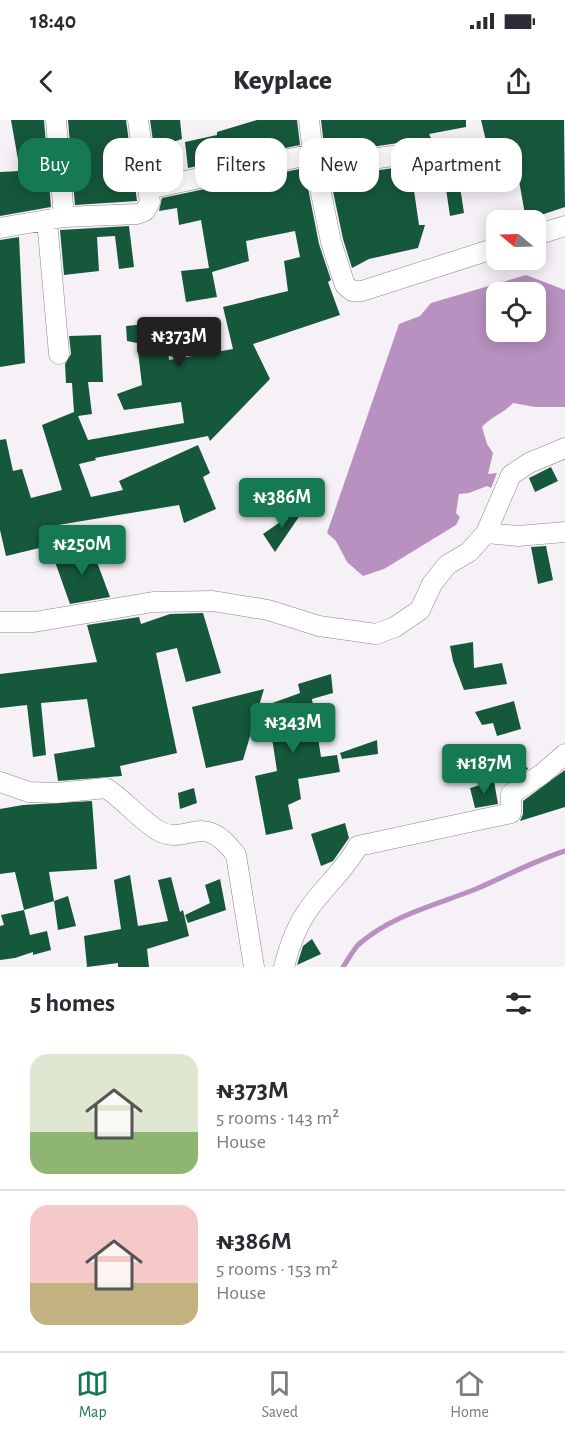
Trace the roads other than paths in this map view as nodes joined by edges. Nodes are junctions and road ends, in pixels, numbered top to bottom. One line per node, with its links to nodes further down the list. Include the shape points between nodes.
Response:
1 (56, 120): 10 (street)
2 (138, 120): 4 (street)
3 (309, 120): 5 (street)
4 (141, 138)
5 (312, 138)
6 (299, 163): 7 (street)
7 (183, 183)
8 (148, 192): 10 (street, via 146,211 137,214)
9 (321, 192): 14 (street, via 331,242 345,285 352,291)
10 (56, 219): 12 (street); 15 (street)
11 (565, 226): 13 (street)
12 (0, 228)
13 (546, 232)
14 (486, 251)
15 (59, 354)
16 (565, 448): 18 (street, via 511,475)
17 (565, 532): 18 (street, via 518,536)
18 (486, 533): 19 (street, via 469,552 447,566 432,584 420,610 376,634 319,626 268,610 213,601 153,602 34,622)
19 (0, 622)
20 (565, 754): 23 (street, via 511,794 511,813 358,846 299,923)
21 (0, 782): 22 (street, via 29,792 56,794 106,788 158,831 170,835 212,832 236,855)
22 (254, 967)
23 (284, 967)

